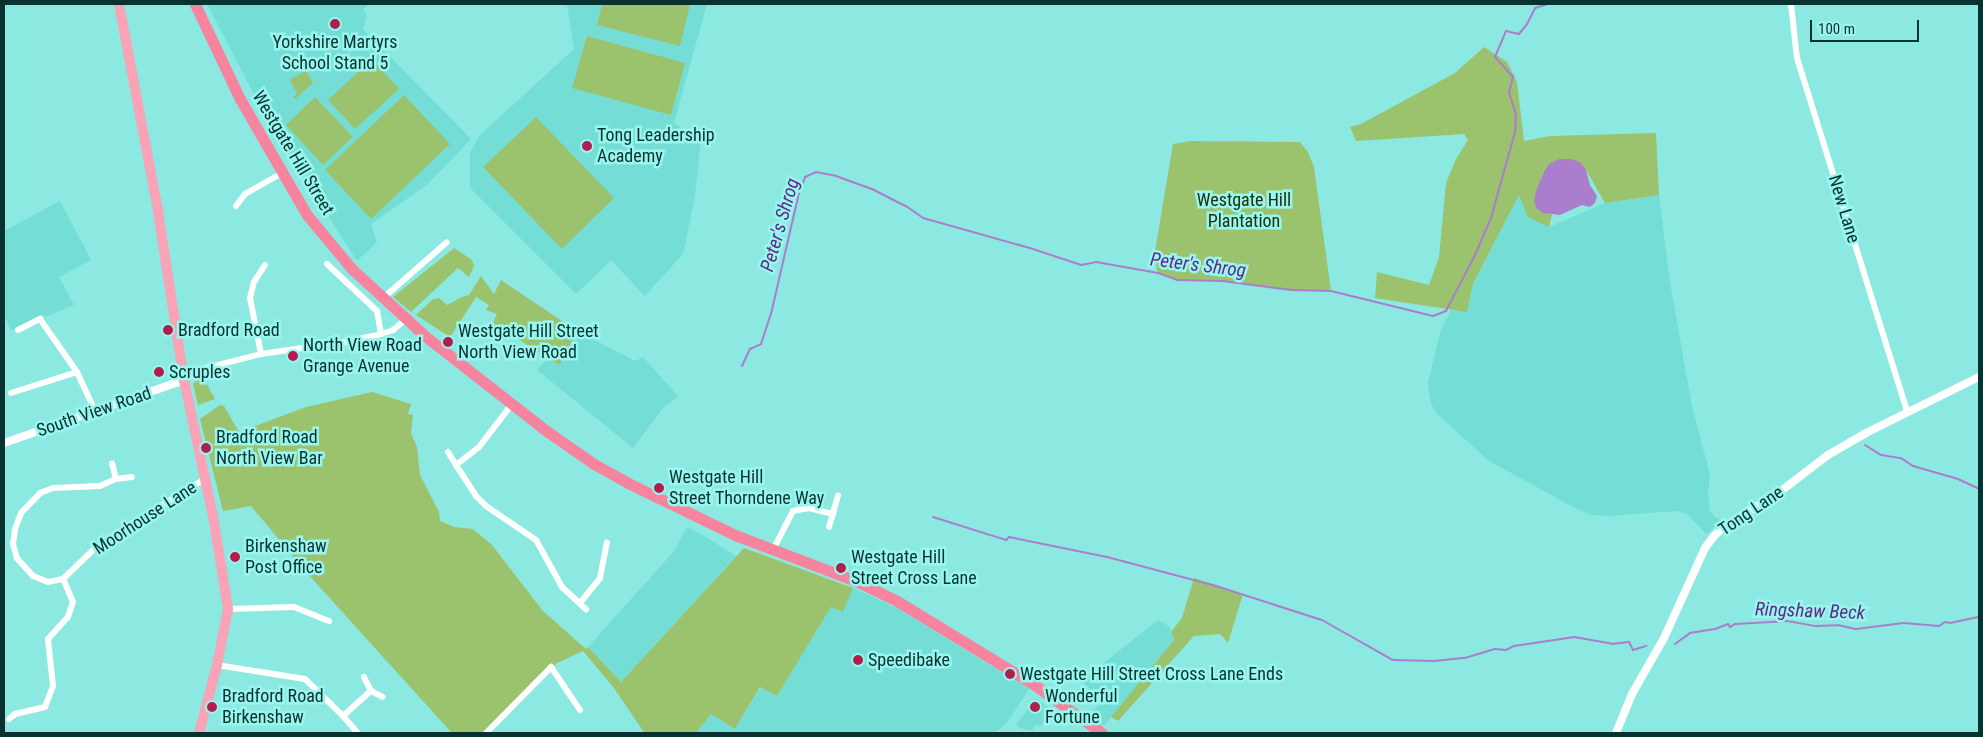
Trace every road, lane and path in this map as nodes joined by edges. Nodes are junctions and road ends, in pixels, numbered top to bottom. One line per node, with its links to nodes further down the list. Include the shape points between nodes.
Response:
1 (119, 4): 15 (main road, via 158,211)
2 (195, 4): 4 (highway, Westgate Hill Street, via 240,99)
3 (1791, 4): 20 (street, New Lane, via 1797,58)
4 (282, 173): 5 (street, via 246,194); 9 (highway, Westgate Hill Street, via 307,215)
5 (236, 206)
6 (447, 242): 9 (street)
7 (327, 264): 12 (street, via 377,311)
8 (265, 265): 13 (street, via 254,282 250,298)
9 (382, 299): 10 (highway, Westgate Hill Street)
10 (406, 319): 12 (street, via 393,330); 18 (highway, Westgate Hill Street)
11 (18, 330): 14 (street, via 40,319)
12 (381, 334): 13 (street)
13 (261, 354): 15 (street)
14 (77, 372): 17 (street); 19 (street)
15 (184, 377): 19 (street, South View Road); 27 (main road)
16 (1979, 377): 20 (street, Tong Lane)
17 (11, 394)
18 (512, 404): 24 (street, via 479,448); 32 (highway, Westgate Hill Street, via 568,447 628,483)
19 (95, 411): 21 (street, South View Road)
20 (1908, 412): 49 (street, Tong Lane, via 1828,456 1714,536 1705,548 1664,638 1632,694)
21 (4, 443)
22 (448, 452): 24 (street)
23 (112, 463): 26 (street)
24 (456, 465): 34 (street, via 486,506 536,540 560,583)
25 (132, 476): 26 (street)
26 (116, 479): 33 (street, via 100,486 53,488 40,493 21,513 14,529 13,544 17,558 33,576 48,582)
27 (205, 479): 33 (street, Moorhouse Lane, via 124,528 93,550); 35 (main road)
28 (838, 495): 29 (street)
29 (833, 514): 30 (street); 32 (street, via 809,508 793,511)
30 (829, 527)
31 (607, 542): 34 (street, via 600,578)
32 (773, 550): 48 (highway, Westgate Hill Street, via 856,581 898,601 1036,686)
33 (63, 579): 44 (street, via 73,602 68,617 48,639 52,689 45,707 15,714)
34 (580, 603): 36 (street)
35 (228, 608): 37 (street, via 294,607); 38 (main road)
36 (586, 609)
37 (329, 621)
38 (217, 665): 43 (street, via 305,679); 45 (main road)
39 (364, 677): 40 (street)
40 (370, 691): 41 (street); 43 (street)
41 (383, 697)
42 (580, 710): 47 (street, via 551,667)
43 (344, 716): 46 (street)
44 (9, 719)
45 (199, 733)
46 (358, 733)
47 (486, 733)
48 (1102, 733)
49 (1616, 733)

